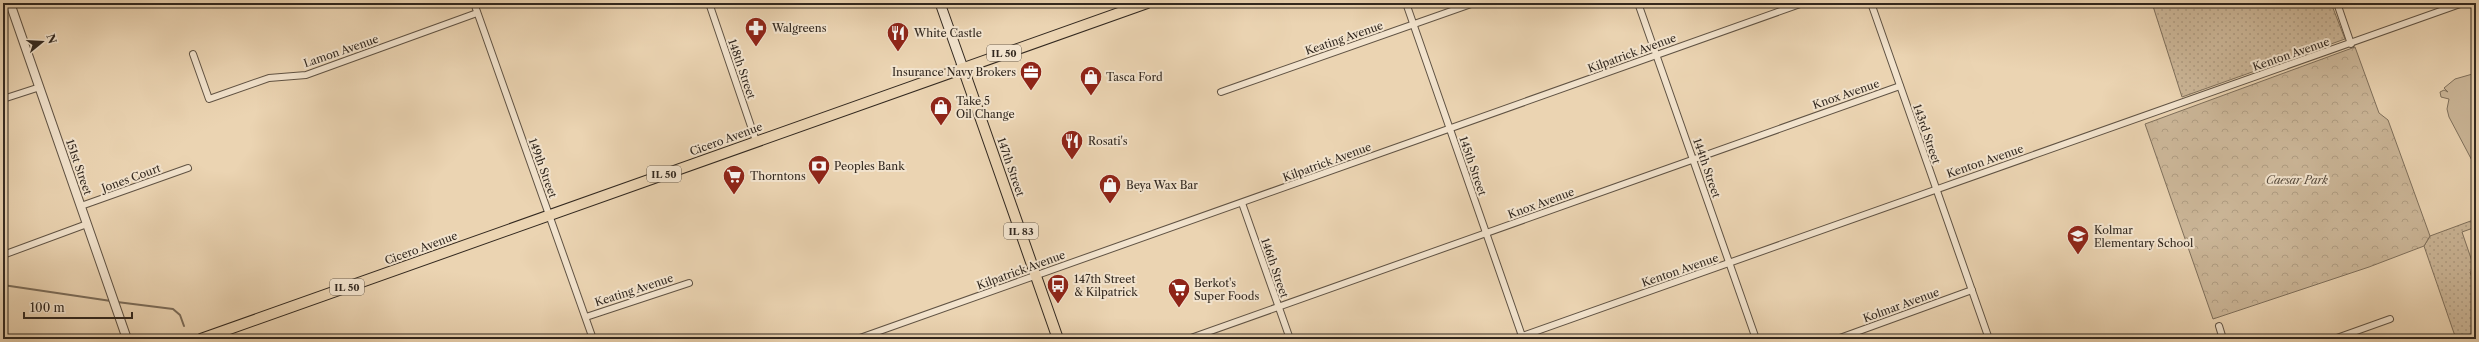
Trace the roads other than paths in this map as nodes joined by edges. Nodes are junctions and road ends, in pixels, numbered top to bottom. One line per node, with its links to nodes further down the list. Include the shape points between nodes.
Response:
1 (10, 3): 20 (street, 151st Street)
2 (474, 3): 13 (street, 149th Street)
3 (709, 3): 24 (street, 148th Street)
4 (940, 3): 18 (main road, 147th Street)
5 (1147, 3): 18 (main road, Cicero Avenue / IL 50)
6 (1406, 3): 14 (street, 145th Street)
7 (1474, 3): 14 (street, Keating Avenue)
8 (1638, 3): 17 (street, 144th Street)
9 (1803, 3): 17 (street, Kilpatrick Avenue)
10 (1871, 3): 19 (street, 143rd Street)
11 (2337, 3): 15 (street)
12 (2463, 3): 15 (street, Kenton Avenue)
13 (477, 13): 16 (street, Lamon Avenue, via 306,74 269,78 209,99); 30 (street, 149th Street)
14 (1413, 24): 21 (street, Keating Avenue); 23 (street, 145th Street)
15 (2351, 44): 27 (street, Kenton Avenue)
16 (193, 54)
17 (1656, 55): 23 (street, Kilpatrick Avenue); 25 (street, 144th Street)
18 (963, 68): 24 (main road, Cicero Avenue / IL 50); 35 (main road, 147th Street / IL 83)
19 (1900, 86): 25 (street, Knox Avenue); 27 (street, 143rd Street)
20 (40, 87): 22 (street); 29 (street, 151st Street)
21 (1221, 92)
22 (3, 99)
23 (1450, 129): 28 (street, Kilpatrick Avenue); 32 (street, 145th Street)
24 (756, 141): 30 (main road, Cicero Avenue / IL 50)
25 (1693, 159): 32 (street, Knox Avenue); 34 (street, 144th Street)
26 (188, 168): 29 (street, Jones Court)
27 (1936, 188): 34 (street, Kenton Avenue); 37 (street, 143rd Street)
28 (1242, 203): 35 (street, Kilpatrick Avenue); 38 (street, 146th Street)
29 (81, 206): 31 (street, 151st Street)
30 (549, 215): 39 (street, 149th Street); 44 (main road, Cicero Avenue / IL 50)
31 (87, 224): 33 (street); 43 (street, 151st Street)
32 (1486, 233): 38 (street, Knox Avenue); 42 (street, 145th Street)
33 (3, 255)
34 (1730, 263): 42 (street, Kenton Avenue); 51 (street, 144th Street)
35 (1036, 275): 46 (street, Kilpatrick Avenue); 47 (main road, 147th Street / IL 83)
36 (689, 283): 39 (street, Keating Avenue)
37 (1972, 290): 52 (street, Kolmar Avenue); 53 (street, 143rd Street)
38 (1279, 307): 48 (street, Knox Avenue); 49 (street, 146th Street)
39 (586, 317): 45 (street, 149th Street)
40 (2390, 319): 55 (street)
41 (2218, 326): 54 (street)
42 (1522, 336): 50 (street, Kenton Avenue)
43 (127, 339)
44 (201, 339)
45 (593, 339)
46 (856, 339)
47 (1058, 339)
48 (1188, 339)
49 (1290, 339)
50 (1514, 339)
51 (1756, 339)
52 (1837, 339)
53 (1989, 339)
54 (2223, 339)
55 (2334, 339)

